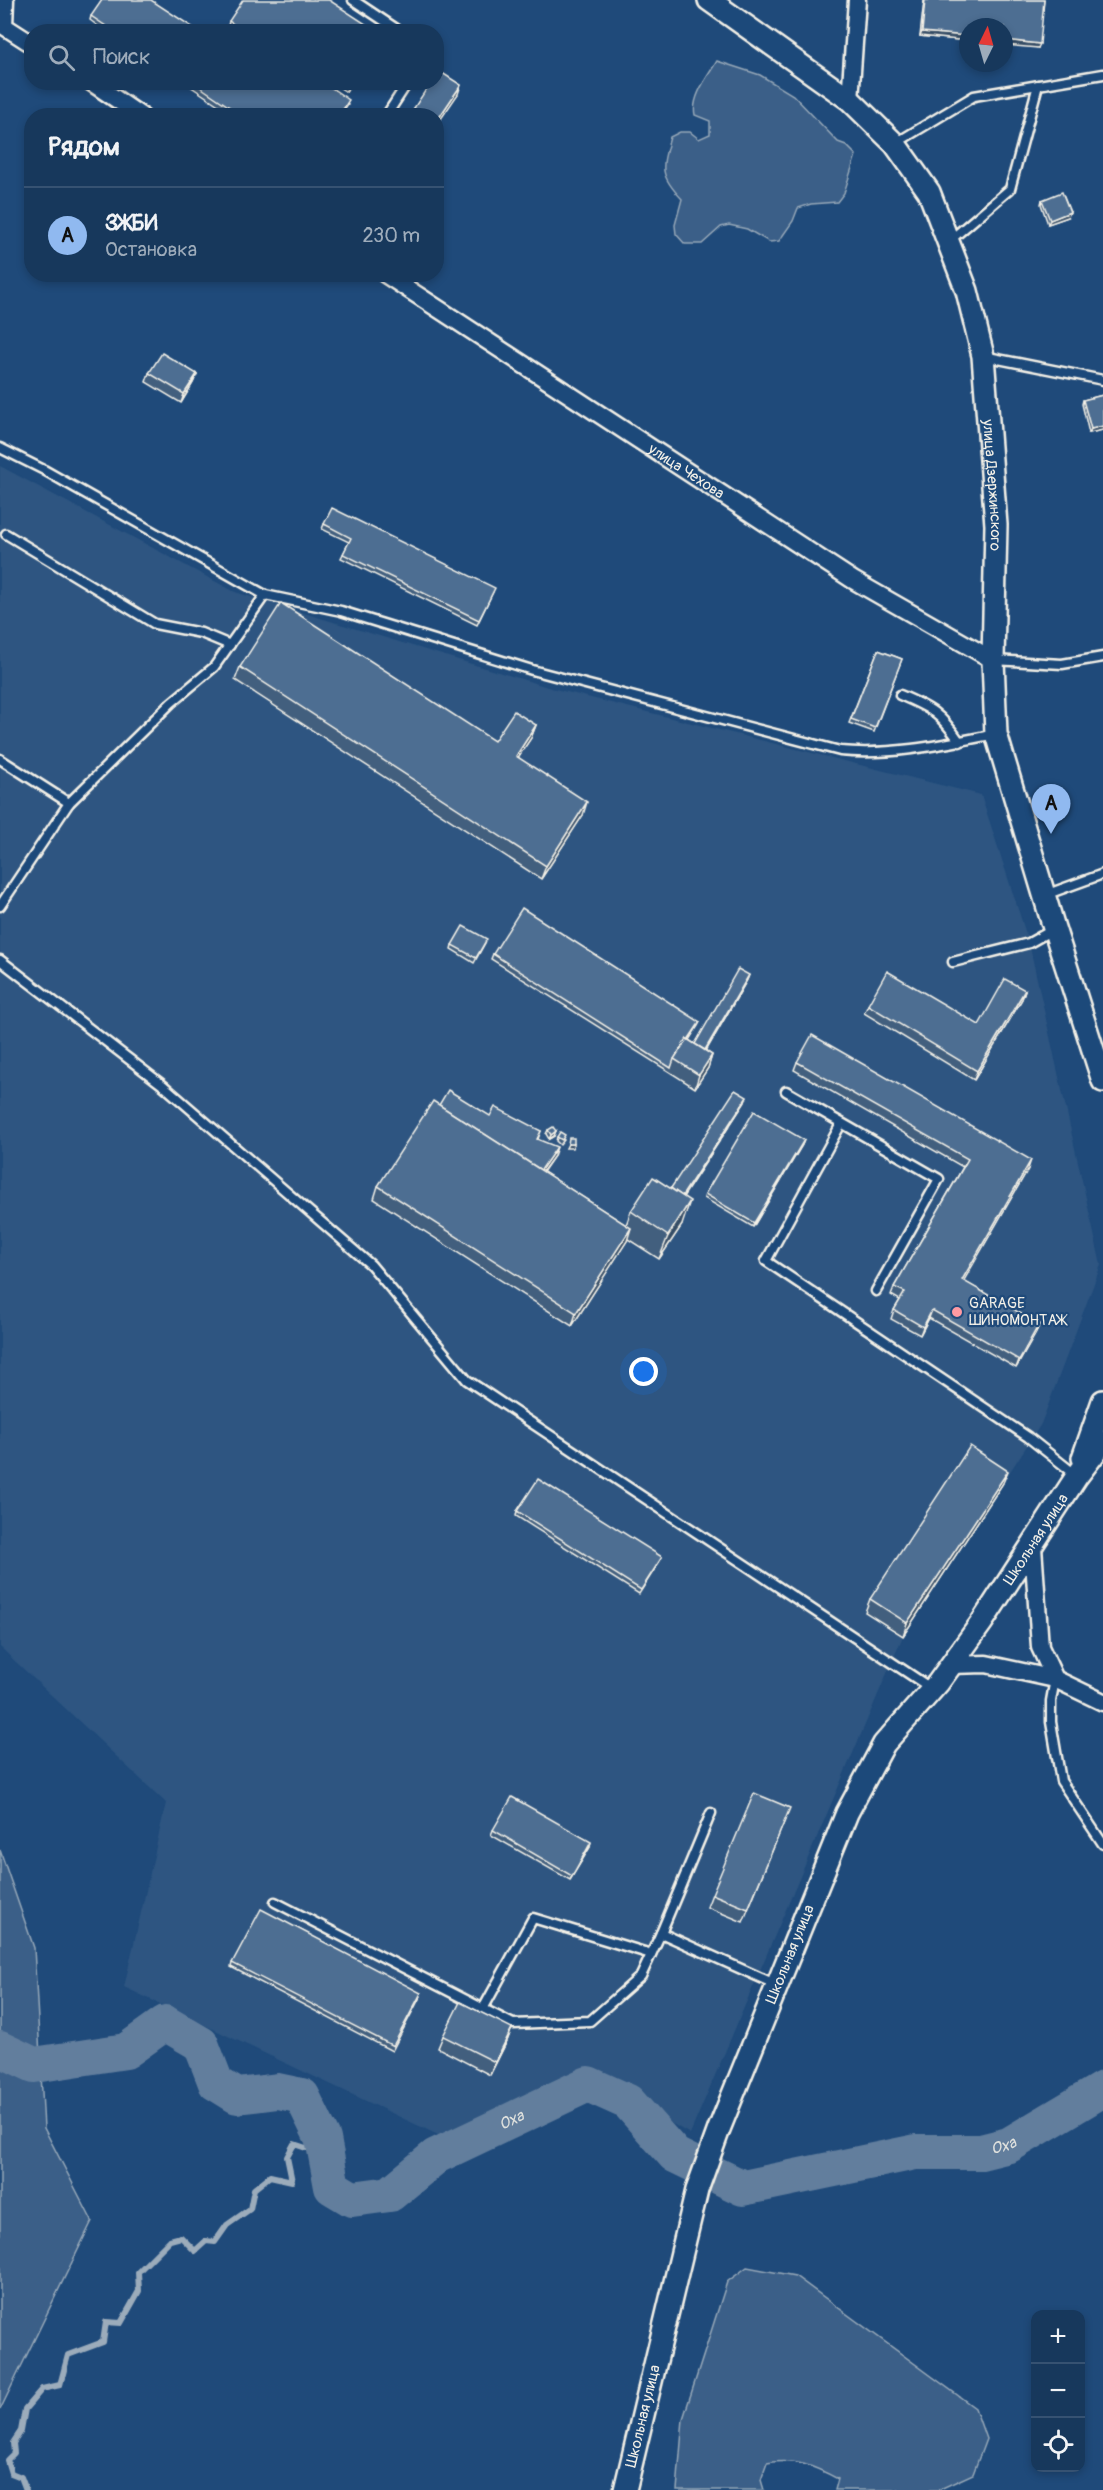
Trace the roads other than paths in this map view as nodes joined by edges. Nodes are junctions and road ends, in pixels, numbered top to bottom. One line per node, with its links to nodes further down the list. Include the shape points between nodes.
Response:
1 (4, 0): 6 (street, via 4,26)
2 (353, 0): 5 (lane)
3 (709, 0): 11 (street, улица Дзержинского)
4 (856, 0): 11 (street)
5 (389, 24)
6 (24, 39)
7 (1103, 74): 8 (lane)
8 (1038, 85): 14 (lane, via 974,96); 15 (lane, via 1010,189)
9 (103, 90): 12 (street)
10 (403, 90): 13 (lane)
11 (850, 100): 14 (street, улица Дзержинского)
12 (129, 108)
13 (391, 108)
14 (895, 144): 15 (street, улица Дзержинского, via 928,192)
15 (948, 242): 17 (street, улица Дзержинского, via 967,291)
16 (397, 282): 24 (street, улица Чехова, via 853,580)
17 (983, 356): 18 (lane); 24 (street, улица Дзержинского, via 996,525)
18 (1103, 380)
19 (0, 448): 21 (lane)
20 (6, 534): 22 (lane, via 155,624 201,633)
21 (265, 595): 22 (lane); 27 (lane, via 341,611 532,670 840,751 862,753)
22 (230, 645): 29 (lane, via 214,667 171,703)
23 (1103, 657): 24 (lane, via 1062,664)
24 (993, 660): 26 (street, улица Дзержинского)
25 (900, 695): 27 (lane, via 942,717)
26 (996, 734): 27 (lane); 31 (street, улица Дзержинского)
27 (960, 742)
28 (0, 759): 29 (lane)
29 (69, 803): 32 (lane)
30 (1103, 874): 31 (lane)
31 (1044, 895): 33 (street, улица Дзержинского)
32 (0, 906)
33 (1054, 928): 35 (lane, via 1029,943); 36 (street, улица Дзержинского)
34 (0, 960): 46 (lane, via 164,1086 371,1265 467,1380)
35 (953, 962)
36 (1102, 1072)
37 (786, 1091): 38 (lane)
38 (841, 1124): 39 (lane, via 939,1179); 42 (lane, via 766,1261 1028,1437)
39 (876, 1291)
40 (1103, 1401): 42 (street)
41 (1103, 1442): 42 (street)
42 (1077, 1476): 43 (street, Школьная улица)
43 (1033, 1547): 44 (street, Школьная улица); 45 (street, via 1040,1647)
44 (950, 1665): 45 (street, via 986,1664); 46 (street, Школьная улица)
45 (1055, 1679): 47 (street); 49 (lane, via 1051,1722 1061,1780)
46 (932, 1689): 53 (street, Школьная улица, via 884,1744 848,1813)
47 (1103, 1702)
48 (711, 1814): 51 (lane)
49 (1103, 1844)
50 (275, 1902): 54 (lane)
51 (662, 1933): 52 (lane); 53 (lane)
52 (651, 1954): 54 (lane, via 641,1976 590,2021 513,2024); 54 (lane, via 533,1918)
53 (777, 1985): 55 (street, Школьная улица, via 697,2190)
54 (483, 2009)
55 (625, 2490)

